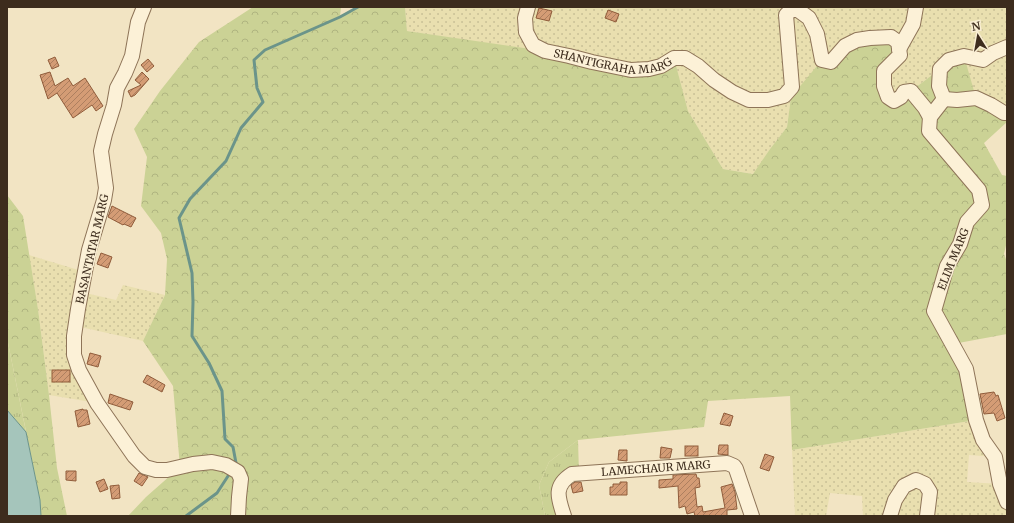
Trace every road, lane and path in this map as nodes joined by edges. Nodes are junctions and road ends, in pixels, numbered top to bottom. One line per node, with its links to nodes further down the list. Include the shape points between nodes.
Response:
1 (144, 7): 10 (street, BASANTATAR MARG, via 138,22 132,56 117,88 101,151 106,188 89,250 74,336 74,355 78,370 98,403 134,456 145,467 167,470 212,462 226,465 238,472 241,479)
2 (528, 7): 5 (street, SHANTIGRAHA MARG, via 525,18 526,32 533,45 545,51 631,70 649,69 661,66 674,58 684,58 732,92 749,100 768,100 784,96 792,87 786,15 791,10 798,10 809,18 822,60 831,62 845,46 857,40 870,38 891,37 898,42)
3 (916, 7): 5 (street, via 913,24)
4 (1007, 47): 6 (street, via 983,60 964,56 949,60 940,69 939,86)
5 (899, 49): 8 (street, via 900,55 884,71 884,86 888,97 894,101 904,92 911,91)
6 (944, 99): 7 (street, via 976,98); 8 (street)
7 (1007, 113)
8 (930, 117): 9 (street, ELIM MARG, via 929,131 979,190 982,205 967,222 960,244 947,266 934,311 966,369 976,420 983,440 995,458 1000,484)
9 (1007, 502)
10 (238, 516)
11 (564, 516): 12 (street, LAMECHAUR MARG, via 559,501 560,484 572,474 727,463 736,469)
12 (752, 516)
13 (890, 516): 14 (street, via 895,500 904,486 916,480 925,484 930,492)
14 (927, 516)

